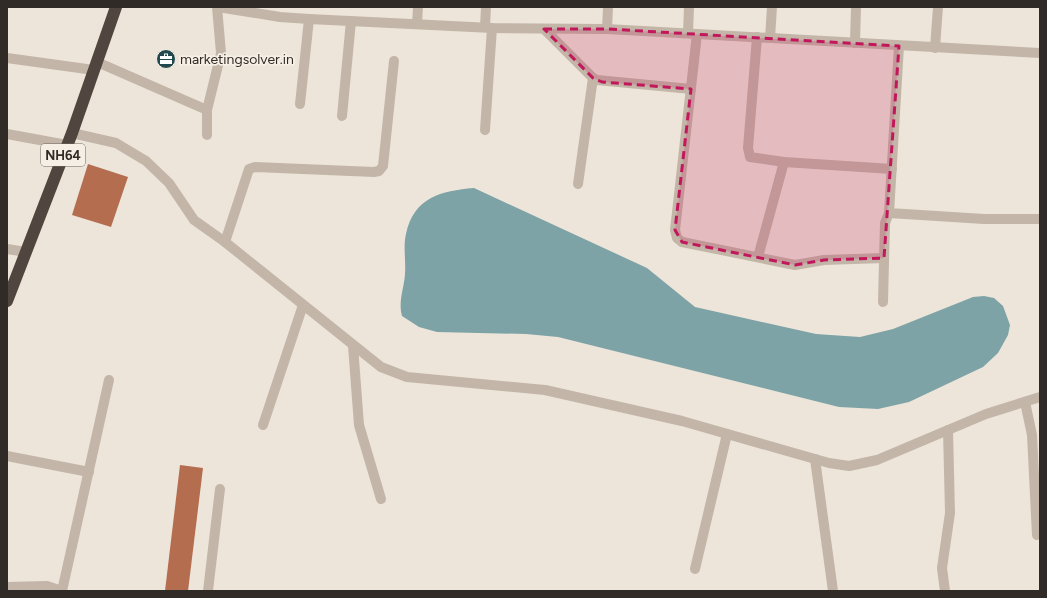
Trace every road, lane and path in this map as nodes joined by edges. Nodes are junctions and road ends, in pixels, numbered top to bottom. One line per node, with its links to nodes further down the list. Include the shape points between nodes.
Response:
1 (116, 7): 26 (highway, NH64)
2 (218, 7): 10 (street); 30 (street, via 221,53)
3 (418, 7): 13 (street)
4 (486, 7): 14 (street)
5 (608, 7): 16 (street)
6 (689, 7): 17 (street)
7 (772, 7): 19 (street)
8 (856, 7): 20 (street)
9 (938, 7): 22 (street)
10 (275, 12): 11 (street)
11 (309, 20): 12 (street); 29 (street)
12 (351, 21): 13 (street); 31 (street)
13 (417, 24): 14 (street)
14 (488, 27): 15 (street); 32 (street)
15 (544, 29): 16 (street); 27 (street)
16 (607, 29): 17 (street)
17 (693, 34): 18 (street); 28 (street)
18 (757, 37): 19 (street); 37 (street, via 749,153 750,157 755,159)
19 (770, 38): 20 (street)
20 (855, 43): 21 (street)
21 (899, 46): 22 (street); 38 (street)
22 (935, 48): 23 (street)
23 (1040, 53)
24 (7, 58): 26 (street)
25 (394, 61): 42 (street, via 382,166 379,171 249,169)
26 (95, 66): 30 (street); 33 (highway, NH64)
27 (593, 78): 28 (street, via 602,82); 39 (street)
28 (691, 89): 45 (street, via 675,230 677,238 682,242)
29 (300, 104)
30 (208, 110): 35 (street)
31 (342, 116)
32 (485, 130)
33 (72, 133): 36 (highway, NH64); 42 (street, via 116,143 146,161 169,183 194,220)
34 (7, 134): 36 (street)
35 (208, 135)
36 (67, 144): 44 (highway, NH64)
37 (784, 162): 38 (street); 45 (street)
38 (892, 169): 40 (street)
39 (578, 184)
40 (889, 213): 41 (street, via 984,219); 46 (street, via 885,223)
41 (1040, 219)
42 (226, 242): 49 (street)
43 (7, 249): 44 (street)
44 (26, 252): 47 (highway, NH64)
45 (758, 257): 46 (street, via 795,265 824,260)
46 (884, 258): 48 (street)
47 (7, 301)
48 (884, 302)
49 (303, 305): 50 (street); 54 (street)
50 (353, 346): 56 (street, via 381,367 407,377 546,390 682,421); 61 (street, via 359,425)
51 (109, 380): 59 (street)
52 (1040, 397): 53 (street)
53 (1025, 402): 55 (street, via 986,414); 62 (street, via 1032,435)
54 (263, 425)
55 (948, 430): 58 (street, via 877,460 849,466); 68 (street, via 950,513 942,568)
56 (727, 434): 58 (street); 63 (street)
57 (7, 456): 59 (street)
58 (815, 459): 67 (street)
59 (89, 472): 65 (street)
60 (220, 489): 66 (street)
61 (381, 499)
62 (1037, 535)
63 (695, 569)
64 (7, 587): 65 (street, via 47,586)
65 (62, 591)
66 (208, 591)
67 (832, 591)
68 (945, 591)

